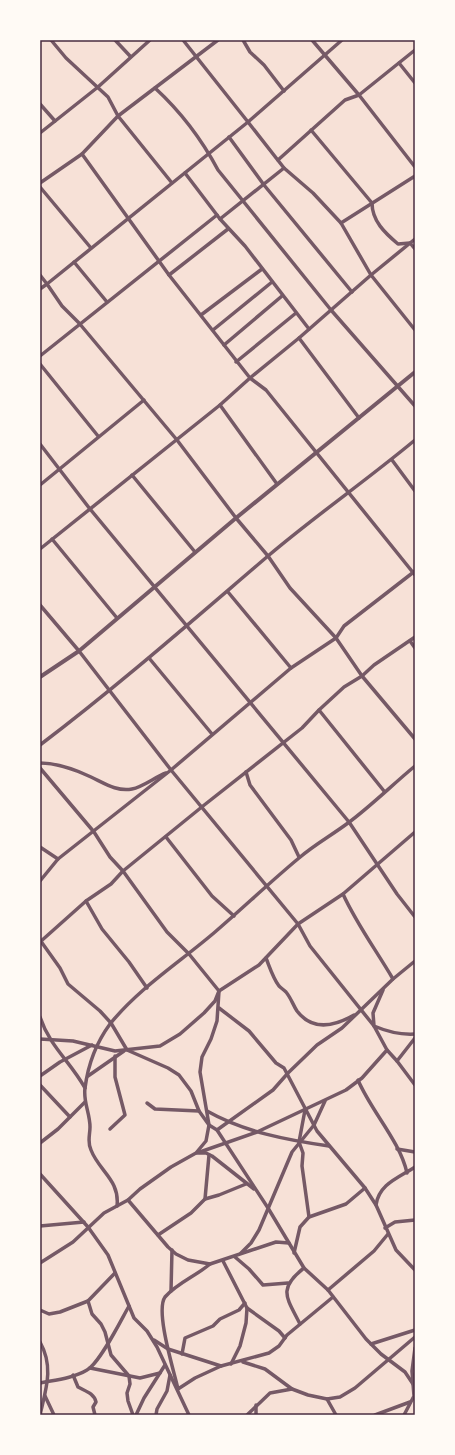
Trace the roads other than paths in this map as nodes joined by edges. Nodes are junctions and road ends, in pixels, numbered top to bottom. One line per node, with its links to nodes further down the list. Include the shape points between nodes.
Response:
1 (51, 40): 15 (street, via 66,58)
2 (115, 40): 10 (street)
3 (150, 40): 10 (street)
4 (183, 40): 12 (street)
5 (218, 40): 12 (street)
6 (243, 40): 17 (street, via 250,52 264,65)
7 (312, 40): 11 (street)
8 (342, 40): 11 (street)
9 (415, 50): 13 (street)
10 (130, 56): 15 (street)
11 (324, 56): 17 (street); 18 (street)
12 (196, 57): 16 (street); 22 (street)
13 (399, 63): 14 (street); 18 (street)
14 (415, 82)
15 (98, 87): 20 (street, via 108,97); 21 (street)
16 (155, 88): 20 (street); 26 (street, via 168,99)
17 (284, 91): 22 (street)
18 (359, 95): 23 (street, via 345,100); 29 (street)
19 (40, 104): 21 (street)
20 (118, 116): 27 (street); 34 (street)
21 (55, 121): 24 (street)
22 (248, 122): 25 (street); 28 (street)
23 (311, 130): 28 (street); 38 (street)
24 (40, 133)
25 (229, 137): 26 (street); 35 (street)
26 (209, 153): 31 (street); 37 (street, via 218,170)
27 (82, 154): 33 (street); 40 (street)
28 (278, 160): 30 (street)
29 (415, 167)
30 (284, 168): 35 (street); 42 (street, via 313,193)
31 (185, 173): 34 (street); 39 (street)
32 (415, 176): 38 (street)
33 (40, 183)
34 (172, 184): 40 (street)
35 (264, 185): 37 (street); 57 (street)
36 (40, 188): 46 (street)
37 (243, 201): 41 (street); 60 (street)
38 (372, 203): 42 (street); 45 (street, via 372,213 376,222 391,238 398,244)
39 (217, 215): 41 (street); 48 (street)
40 (130, 218): 46 (street); 48 (street)
41 (220, 220): 43 (street)
42 (341, 223): 52 (street)
43 (228, 229): 50 (street); 51 (street)
44 (415, 239): 45 (street)
45 (410, 243): 47 (street); 52 (street)
46 (91, 248): 49 (street)
47 (415, 249)
48 (159, 260): 51 (street); 59 (street)
49 (74, 262): 55 (street); 59 (street)
50 (262, 269): 54 (street); 62 (street)
51 (169, 275): 62 (street)
52 (371, 275): 57 (street); 66 (street)
53 (40, 276): 55 (street)
54 (272, 282): 58 (street); 65 (street)
55 (47, 284): 56 (street); 63 (street, via 62,306)
56 (40, 289)
57 (352, 292): 60 (street)
58 (282, 296): 61 (street); 68 (street)
59 (107, 302): 63 (street)
60 (331, 310): 64 (street); 74 (street)
61 (296, 313): 64 (street); 70 (street)
62 (201, 315): 65 (street)
63 (80, 323): 69 (street); 75 (street)
64 (309, 329): 67 (street)
65 (213, 330): 68 (street)
66 (415, 330)
67 (299, 338): 73 (street); 78 (street)
68 (224, 345): 70 (street)
69 (40, 356)
70 (236, 362): 73 (street)
71 (40, 364): 79 (street)
72 (415, 372): 74 (street)
73 (250, 378): 76 (street); 83 (street, via 266,390)
74 (399, 386): 77 (street); 78 (street)
75 (144, 400): 79 (street); 80 (street)
76 (220, 405): 80 (street); 87 (street)
77 (415, 406)
78 (359, 418): 83 (street)
79 (98, 436): 85 (street)
80 (177, 440): 86 (street); 92 (street)
81 (415, 440): 84 (street)
82 (40, 444): 85 (street)
83 (317, 452): 87 (street); 90 (street)
84 (392, 460): 89 (street); 90 (street)
85 (60, 469): 88 (street); 91 (street)
86 (132, 475): 91 (street); 95 (street)
87 (277, 484): 92 (street)
88 (40, 485)
89 (415, 491)
90 (350, 493): 96 (street); 97 (street)
91 (90, 509): 93 (street); 98 (street)
92 (236, 518): 95 (street); 96 (street)
93 (52, 539): 94 (street); 101 (street)
94 (40, 549)
95 (195, 552): 98 (street)
96 (268, 556): 99 (street); 104 (street, via 290,588)
97 (414, 573): 104 (street, via 344,626)
98 (153, 587): 101 (street); 102 (street)
99 (228, 592): 102 (street); 109 (street)
100 (40, 605): 107 (street)
101 (117, 618): 107 (street)
102 (187, 625): 108 (street); 113 (street)
103 (415, 637): 105 (street)
104 (336, 638): 109 (street); 111 (street)
105 (410, 641): 106 (street); 111 (street)
106 (415, 648)
107 (79, 651): 110 (street); 112 (street)
108 (149, 658): 112 (street); 115 (street)
109 (290, 668): 113 (street)
110 (40, 676)
111 (362, 676): 114 (street, via 344,687); 116 (street)
112 (109, 691): 118 (street); 122 (street)
113 (252, 703): 115 (street); 117 (street)
114 (318, 710): 117 (street); 124 (street)
115 (212, 734): 122 (street)
116 (415, 739)
117 (285, 743): 123 (street); 126 (street)
118 (40, 745)
119 (40, 763): 122 (street, via 52,763 72,769 122,790 133,789)
120 (415, 766): 124 (street)
121 (40, 768): 127 (street)
122 (171, 770): 125 (street); 127 (street)
123 (246, 772): 125 (street); 131 (street, via 250,785 291,840)
124 (384, 791): 126 (street)
125 (203, 806): 129 (street); 136 (street)
126 (349, 822): 131 (street); 133 (street)
127 (94, 832): 132 (street); 134 (street, via 110,857)
128 (415, 832): 133 (street)
129 (166, 837): 134 (street); 139 (street, via 212,896)
130 (40, 847): 132 (street)
131 (300, 857): 136 (street)
132 (58, 859): 135 (street)
133 (377, 863): 137 (street); 140 (street)
134 (123, 871): 138 (street, via 111,884); 143 (street, via 167,932)
135 (40, 881)
136 (267, 888): 139 (street); 141 (street)
137 (343, 894): 141 (street); 146 (street, via 352,915)
138 (86, 901): 142 (street); 148 (street, via 102,929)
139 (234, 916): 143 (street)
140 (415, 917)
141 (298, 924): 144 (street); 151 (street, via 310,946)
142 (40, 942): 153 (street, via 60,968 68,984)
143 (189, 954): 148 (street); 149 (street)
144 (266, 958): 149 (street); 151 (street, via 279,986 307,1020 318,1026 330,1026)
145 (415, 961): 146 (street)
146 (393, 979): 147 (street)
147 (385, 986): 151 (street); 154 (street, via 373,1013)
148 (147, 988): 153 (street)
149 (219, 991): 150 (street); 160 (street, via 215,1001 180,1034 160,1046)
150 (218, 1008): 165 (street, via 248,1031); 177 (street, via 217,1021 202,1057 200,1072)
151 (360, 1011): 154 (street); 165 (street, via 342,1028 317,1045)
152 (40, 1017): 158 (street)
153 (111, 1023): 159 (street); 160 (street)
154 (374, 1026): 155 (street, via 389,1032); 161 (street)
155 (415, 1034)
156 (415, 1038): 164 (street)
157 (40, 1039): 158 (street)
158 (49, 1039): 159 (street); 163 (street)
159 (94, 1045): 160 (street, via 115,1051); 163 (street); 167 (street)
160 (127, 1050): 162 (street); 176 (street, via 179,1075 191,1091)
161 (387, 1050): 164 (street); 168 (street)
162 (115, 1056): 167 (street); 182 (street, via 115,1077 125,1115)
163 (66, 1059): 166 (street); 171 (street)
164 (398, 1061): 170 (street)
165 (288, 1073): 175 (street); 179 (street, via 273,1090)
166 (40, 1076)
167 (87, 1076): 171 (street)
168 (358, 1080): 172 (street, via 346,1090); 189 (street, via 364,1096)
169 (40, 1085): 178 (street)
170 (415, 1085)
171 (85, 1089): 173 (street)
172 (325, 1100): 175 (street); 180 (street)
173 (84, 1102): 178 (street); 202 (street, via 90,1127 88,1141 91,1151 116,1190)
174 (148, 1103): 176 (street, via 156,1109)
175 (306, 1109): 180 (street); 184 (street); 186 (street)
176 (199, 1111): 181 (street)
177 (207, 1111): 179 (street); 181 (street)
178 (70, 1117): 187 (street)
179 (228, 1121): 183 (street); 184 (street)
180 (314, 1124): 186 (street); 188 (street)
181 (209, 1125): 183 (street); 191 (street, via 206,1141)
182 (110, 1129)
183 (217, 1130): 185 (street)
184 (257, 1132): 185 (street); 186 (street)
185 (225, 1142): 191 (street); 198 (street)
186 (299, 1142): 188 (street); 203 (street); 204 (street, via 303,1153 302,1166)
187 (40, 1143)
188 (329, 1146): 197 (street)
189 (397, 1149): 190 (street); 194 (street)
190 (415, 1152)
191 (196, 1153): 192 (street); 200 (street, via 171,1167)
192 (209, 1154): 196 (street); 199 (street)
193 (415, 1167): 194 (street)
194 (407, 1173): 201 (street, via 382,1189 377,1196)
195 (40, 1174): 206 (street)
196 (246, 1184): 198 (street); 199 (street)
197 (365, 1188): 201 (street); 204 (street, via 346,1204)
198 (257, 1191): 203 (street)
199 (204, 1199): 211 (street, via 191,1213)
200 (128, 1200): 202 (street); 211 (street)
201 (376, 1205): 209 (street)
202 (117, 1206): 208 (street)
203 (268, 1208): 212 (street); 215 (street, via 251,1243)
204 (309, 1217): 214 (street, via 300,1227)
205 (415, 1220): 209 (street, via 395,1222)
206 (84, 1222): 207 (street); 208 (street)
207 (40, 1226)
208 (88, 1227): 218 (street, via 73,1242); 222 (street, via 108,1255)
209 (385, 1228): 210 (street)
210 (388, 1234): 221 (street, via 396,1250); 224 (street, via 374,1251)
211 (158, 1235): 213 (street)
212 (289, 1244): 214 (street); 215 (street, via 276,1242)
213 (172, 1250): 219 (street, via 188,1260); 225 (street)
214 (294, 1252): 220 (street)
215 (239, 1255): 216 (street)
216 (235, 1257): 217 (street); 223 (street, via 263,1285)
217 (223, 1261): 219 (street); 228 (street)
218 (40, 1263)
219 (210, 1264): 225 (street)
220 (304, 1268): 223 (street); 224 (street)
221 (415, 1270)
222 (115, 1272): 227 (street); 229 (street)
223 (288, 1283): 232 (street, via 287,1299)
224 (328, 1290): 226 (street)
225 (172, 1291): 241 (street, via 164,1298 162,1307)
226 (333, 1297): 232 (street); 239 (street)
227 (88, 1301): 231 (street, via 60,1312 49,1314); 238 (street, via 92,1314 102,1324)
228 (245, 1304): 230 (street); 242 (street, via 213,1326 185,1338)
229 (129, 1306): 235 (street, via 134,1318); 238 (street)
230 (247, 1308): 236 (street); 245 (street, via 240,1346)
231 (40, 1310)
232 (300, 1324): 236 (street)
233 (415, 1330): 239 (street)
234 (415, 1337): 243 (street)
235 (151, 1338): 241 (street); 246 (street)
236 (285, 1338): 244 (street, via 270,1353)
237 (40, 1342): 253 (street, via 47,1355)
238 (107, 1344): 248 (street, via 99,1360); 252 (street, via 111,1355)
239 (371, 1344): 243 (street)
240 (415, 1348): 255 (street, via 412,1371)
241 (168, 1349): 242 (street); 257 (street)
242 (182, 1354): 247 (street)
243 (388, 1360): 255 (street, via 405,1372); 259 (street, via 355,1388 340,1397)
244 (242, 1362): 245 (street); 256 (street, via 266,1369)
245 (231, 1364): 247 (street)
246 (165, 1366): 249 (street); 251 (street)
247 (221, 1366): 257 (street, via 195,1378)
248 (90, 1368): 250 (street); 252 (street, via 115,1371)
249 (160, 1373): 252 (street, via 140,1378); 266 (street)
250 (74, 1375): 253 (street); 264 (street, via 78,1387 95,1398 96,1402 92,1407)
251 (170, 1375): 257 (street); 267 (street)
252 (129, 1376): 265 (street, via 128,1401)
253 (47, 1382): 254 (street); 258 (street)
254 (40, 1383)
255 (414, 1386): 260 (street, via 414,1396)
256 (292, 1389): 259 (street); 261 (street, via 270,1393)
257 (178, 1390): 268 (street)
258 (45, 1394): 262 (street); 263 (street)
259 (327, 1399): 271 (street)
260 (410, 1402): 272 (street); 273 (street)
261 (256, 1405): 269 (street); 270 (street)
262 (40, 1415)
263 (54, 1415)
264 (95, 1415)
265 (133, 1415)
266 (136, 1415)
267 (156, 1415)
268 (190, 1415)
269 (247, 1415)
270 (256, 1415)
271 (336, 1415)
272 (376, 1415)
273 (404, 1415)

